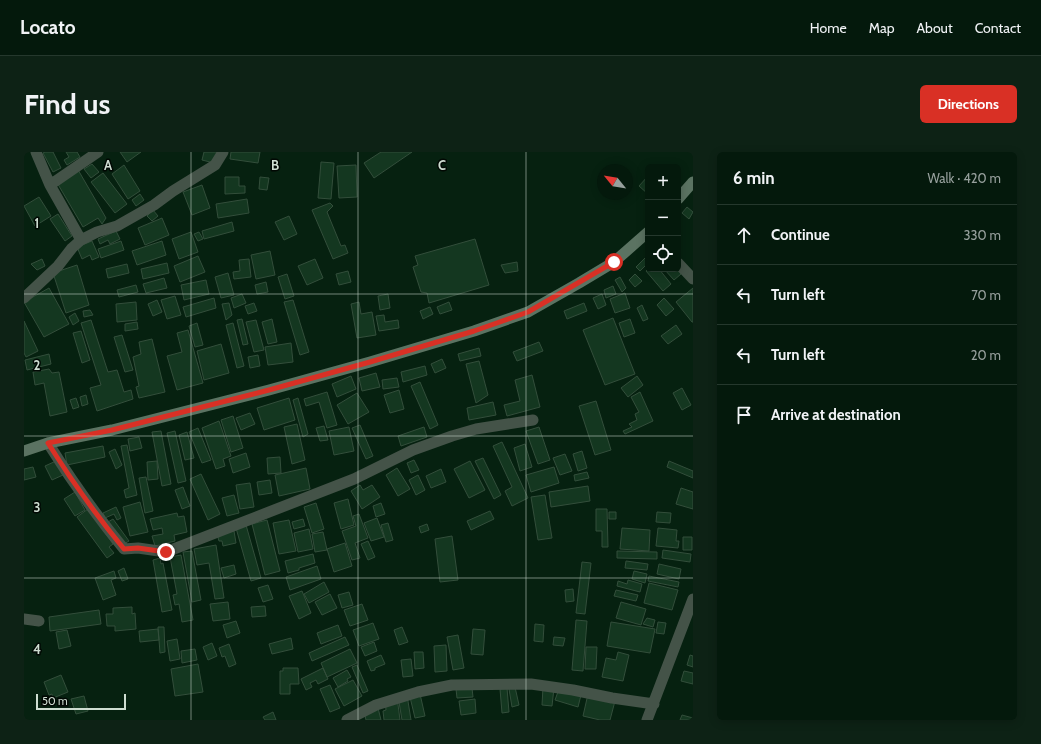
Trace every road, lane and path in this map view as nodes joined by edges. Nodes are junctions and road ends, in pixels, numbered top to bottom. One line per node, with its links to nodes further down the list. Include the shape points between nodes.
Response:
1 (36, 152): 5 (street)
2 (98, 152): 5 (street)
3 (223, 152): 8 (street, via 215,165 154,205 117,226)
4 (693, 182): 6 (main road)
5 (50, 185): 8 (street)
6 (681, 196)
7 (645, 235): 13 (main road, via 614,262 528,312 474,331 269,390 112,430)
8 (81, 240): 11 (street)
9 (681, 266): 10 (street)
10 (693, 279)
11 (24, 298)
12 (533, 420): 13 (street, via 476,429 413,450 354,479 166,552 124,549)
13 (48, 443): 14 (main road)
14 (24, 451)
15 (693, 599): 18 (street)
16 (24, 619): 17 (street)
17 (39, 621)
18 (654, 704): 19 (street, via 531,684 452,685 376,705); 20 (street)
19 (347, 720)
20 (647, 720)

